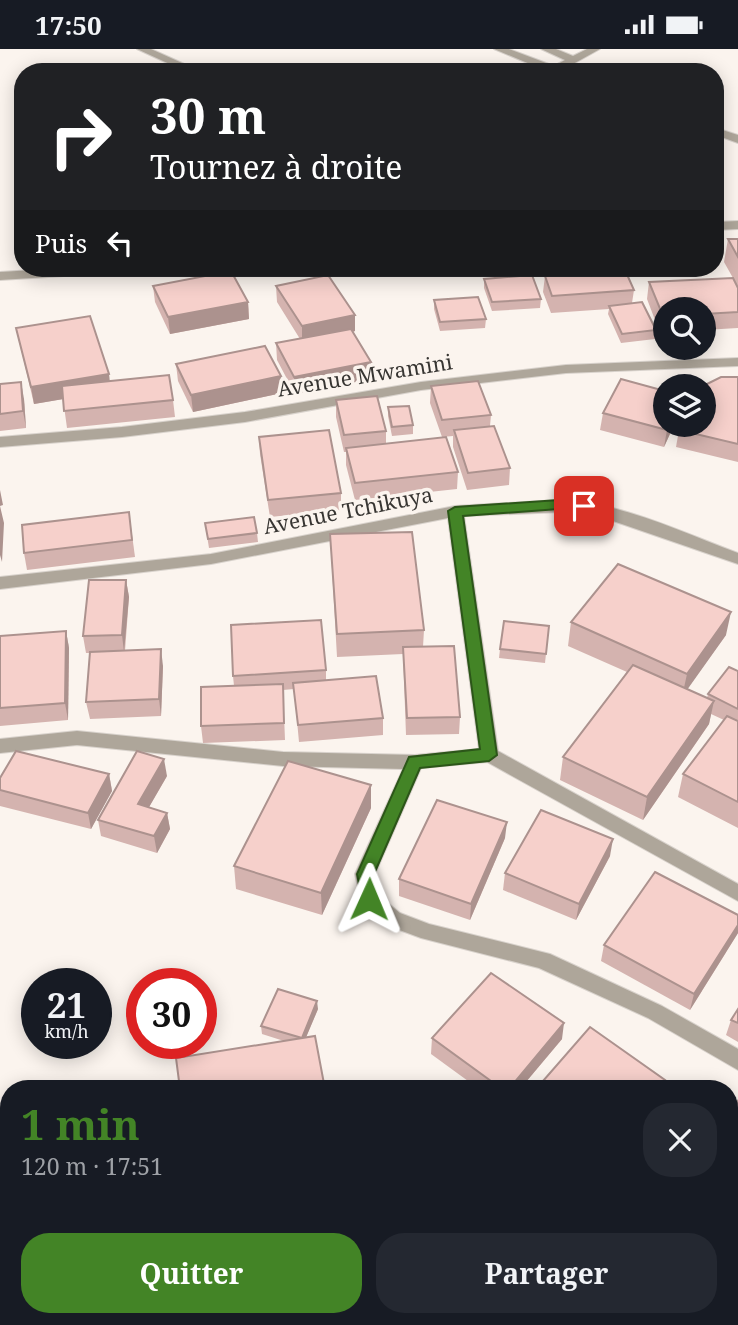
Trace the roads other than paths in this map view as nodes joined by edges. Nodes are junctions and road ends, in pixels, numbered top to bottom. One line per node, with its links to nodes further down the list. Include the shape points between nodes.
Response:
1 (142, 49): 6 (street)
2 (499, 49): 7 (street)
3 (546, 49): 5 (street)
4 (595, 49): 5 (street)
5 (574, 60): 8 (street)
6 (175, 63)
7 (536, 63)
8 (569, 63)
9 (738, 362): 10 (street, Avenue Mwamini, via 566,369 421,386 245,417)
10 (0, 442)
11 (455, 511): 12 (street, Avenue Tchikuya, via 584,506); 13 (street, Avenue Tchikuya, via 211,559); 15 (street)
12 (738, 559)
13 (0, 583)
14 (0, 746): 16 (street, via 77,737 283,759)
15 (489, 755): 16 (street); 17 (street)
16 (415, 762): 18 (street, via 365,874 369,899 393,919 428,932 543,960 655,1011)
17 (738, 893)
18 (738, 1060)

